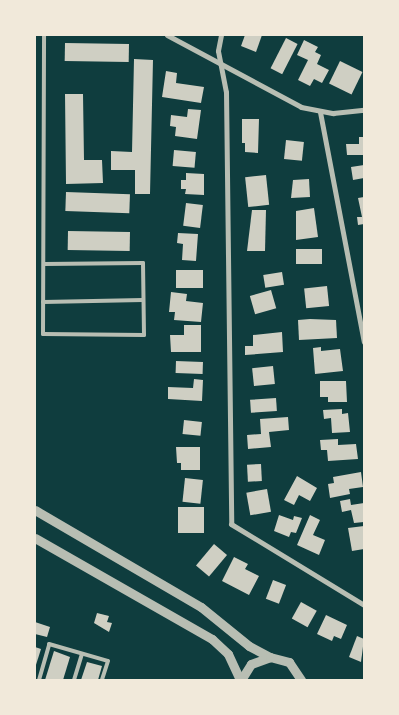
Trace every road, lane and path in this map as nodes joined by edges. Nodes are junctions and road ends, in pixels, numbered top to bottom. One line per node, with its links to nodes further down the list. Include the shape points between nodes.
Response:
1 (44, 35): 7 (lane)
2 (167, 35): 4 (street)
3 (221, 35): 4 (street)
4 (220, 65): 6 (street, via 290,103); 13 (street, via 226,92 231,524)
5 (364, 110): 6 (street)
6 (320, 112): 10 (street)
7 (44, 264): 8 (lane, via 143,263); 9 (lane)
8 (143, 300): 9 (lane); 9 (lane, via 144,335 43,334)
9 (43, 302)
10 (364, 342)
11 (35, 510): 15 (street, via 201,607 249,646)
12 (35, 538): 19 (street, via 212,639 228,654)
13 (364, 605)
14 (82, 654): 16 (lane, via 49,644); 17 (lane); 18 (lane, via 108,661)
15 (270, 656): 19 (street, via 251,664); 20 (street, via 289,662)
16 (39, 680)
17 (74, 680)
18 (102, 680)
19 (240, 680)
20 (300, 680)

